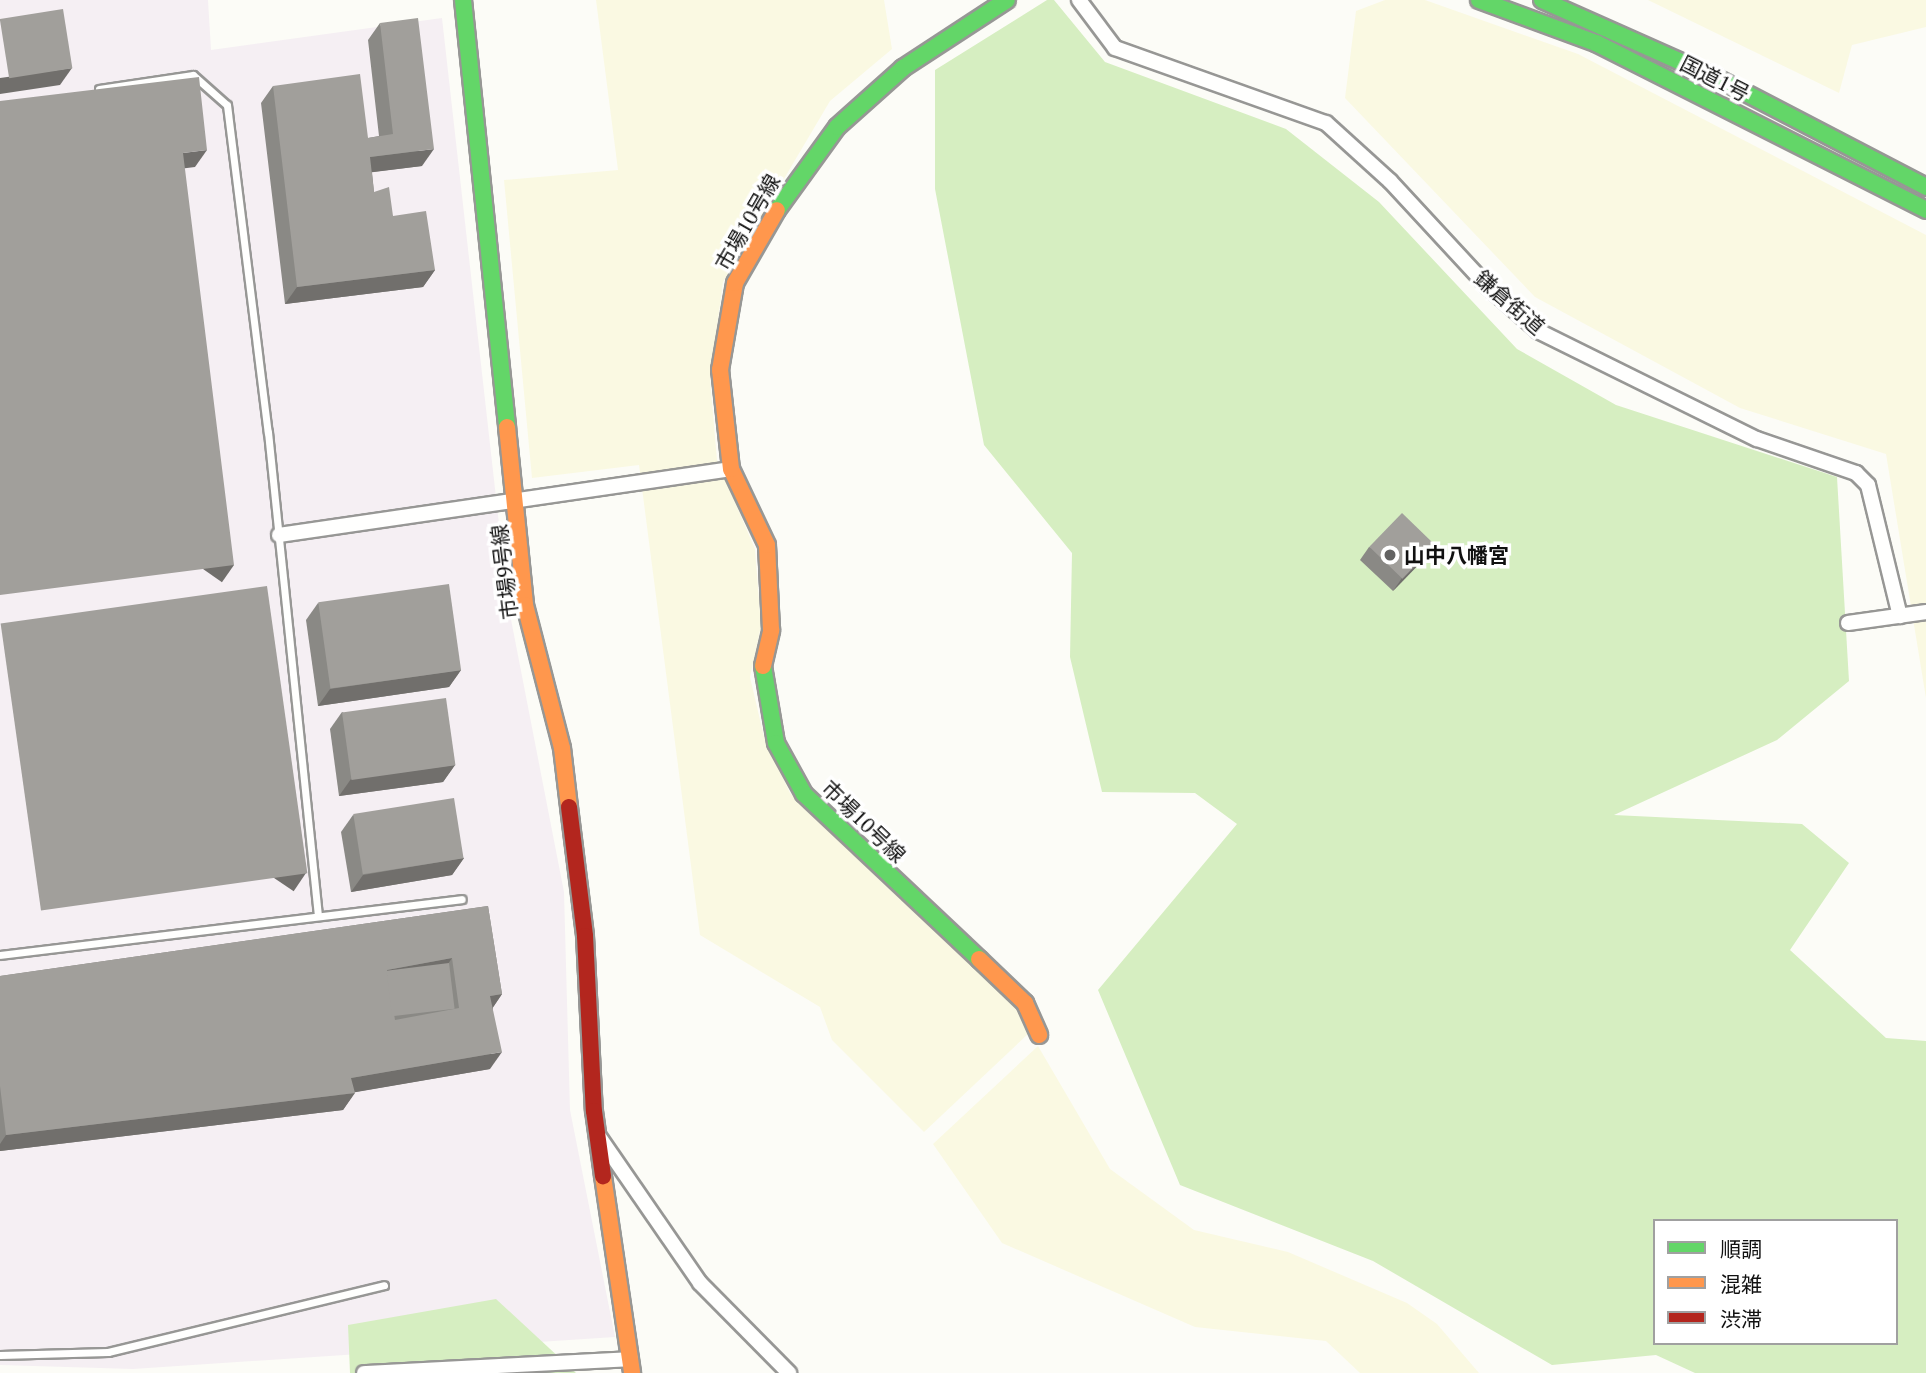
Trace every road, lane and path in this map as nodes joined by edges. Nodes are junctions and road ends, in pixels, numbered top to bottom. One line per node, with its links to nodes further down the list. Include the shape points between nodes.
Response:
1 (463, 0): 10 (main road, 市場9号線)
2 (1007, 0): 9 (main road, 市場10号線, via 884,85 837,127 782,203 734,283 720,370)
3 (1079, 0): 13 (street, 鎌倉街道, via 1115,48 1326,123 1390,181 1488,287 1538,331 1757,439 1856,473 1868,485)
4 (1479, 0): 8 (main road, 国道1号, via 1608,49)
5 (1542, 0): 7 (main road, 国道1号, via 1705,72)
6 (83, 91): 11 (lane, via 193,75 227,105)
7 (1926, 187)
8 (1926, 210)
9 (731, 469): 10 (street); 18 (main road, 市場10号線, via 767,545 771,630 762,670 776,743 804,794 1025,1003)
10 (517, 499): 11 (street); 19 (main road, 市場9号線, via 526,605 563,762 585,936 587,1016)
11 (279, 535): 16 (lane)
12 (1926, 612): 13 (street)
13 (1900, 616): 14 (street)
14 (1849, 623)
15 (461, 899): 16 (lane)
16 (318, 914): 17 (lane)
17 (0, 955)
18 (1039, 1035)
19 (599, 1136): 22 (main road, 市場9号線); 24 (street, via 700,1283)
20 (384, 1285): 21 (lane, via 108,1352)
21 (0, 1355)
22 (632, 1366): 23 (street)
23 (364, 1373)
24 (789, 1373)

